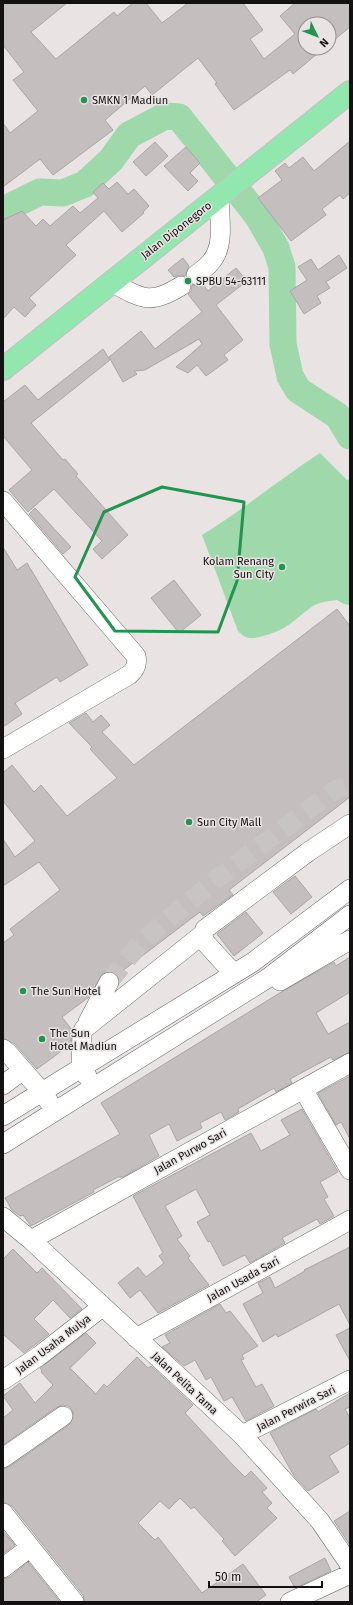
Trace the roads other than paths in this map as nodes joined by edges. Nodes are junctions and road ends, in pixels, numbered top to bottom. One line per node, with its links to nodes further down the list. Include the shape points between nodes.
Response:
1 (350, 92): 2 (main road, Jalan Diponegoro)
2 (219, 196): 3 (main road, Jalan Diponegoro); 3 (street, via 220,239 217,252 211,262 188,281 167,295 153,299 137,296)
3 (111, 282): 4 (main road, Jalan Diponegoro)
4 (3, 368)
5 (3, 501): 6 (street, via 137,660 134,671 129,675)
6 (3, 749)
7 (350, 824): 10 (street, via 211,924)
8 (350, 889): 12 (street)
9 (350, 915): 14 (street)
10 (203, 934): 13 (street, via 204,941); 16 (street)
11 (350, 940): 14 (street, via 279,982)
12 (253, 962): 13 (street); 14 (street)
13 (234, 974): 19 (street)
14 (268, 978): 22 (street)
15 (109, 982): 16 (street)
16 (84, 1029): 19 (street)
17 (3, 1049): 20 (street)
18 (350, 1063): 23 (street, Jalan Purwo Sari)
19 (81, 1068): 22 (street); 24 (street)
20 (24, 1070): 21 (street); 24 (street)
21 (3, 1085)
22 (94, 1087): 25 (street)
23 (303, 1089): 28 (street); 31 (street, Jalan Purwo Sari)
24 (42, 1092): 25 (street); 26 (street)
25 (55, 1112): 27 (street)
26 (3, 1116)
27 (3, 1144)
28 (350, 1170)
29 (3, 1217): 31 (street, Jalan Pelita Tama)
30 (350, 1220): 33 (street, Jalan Usada Sari)
31 (30, 1240): 32 (street, Jalan Pelita Tama)
32 (102, 1307): 33 (street, Jalan Pelita Tama); 34 (street, Jalan Usaha Mulya, via 39,1356)
33 (136, 1338): 37 (street, Jalan Pelita Tama)
34 (3, 1380)
35 (350, 1380): 37 (street, Jalan Perwira Sari)
36 (63, 1416): 38 (street)
37 (242, 1435): 41 (street, Jalan Pelita Tama)
38 (3, 1458)
39 (3, 1513): 40 (street)
40 (29, 1548): 42 (street); 44 (street)
41 (347, 1553)
42 (3, 1568)
43 (350, 1574): 45 (street)
44 (74, 1602)
45 (290, 1602)

